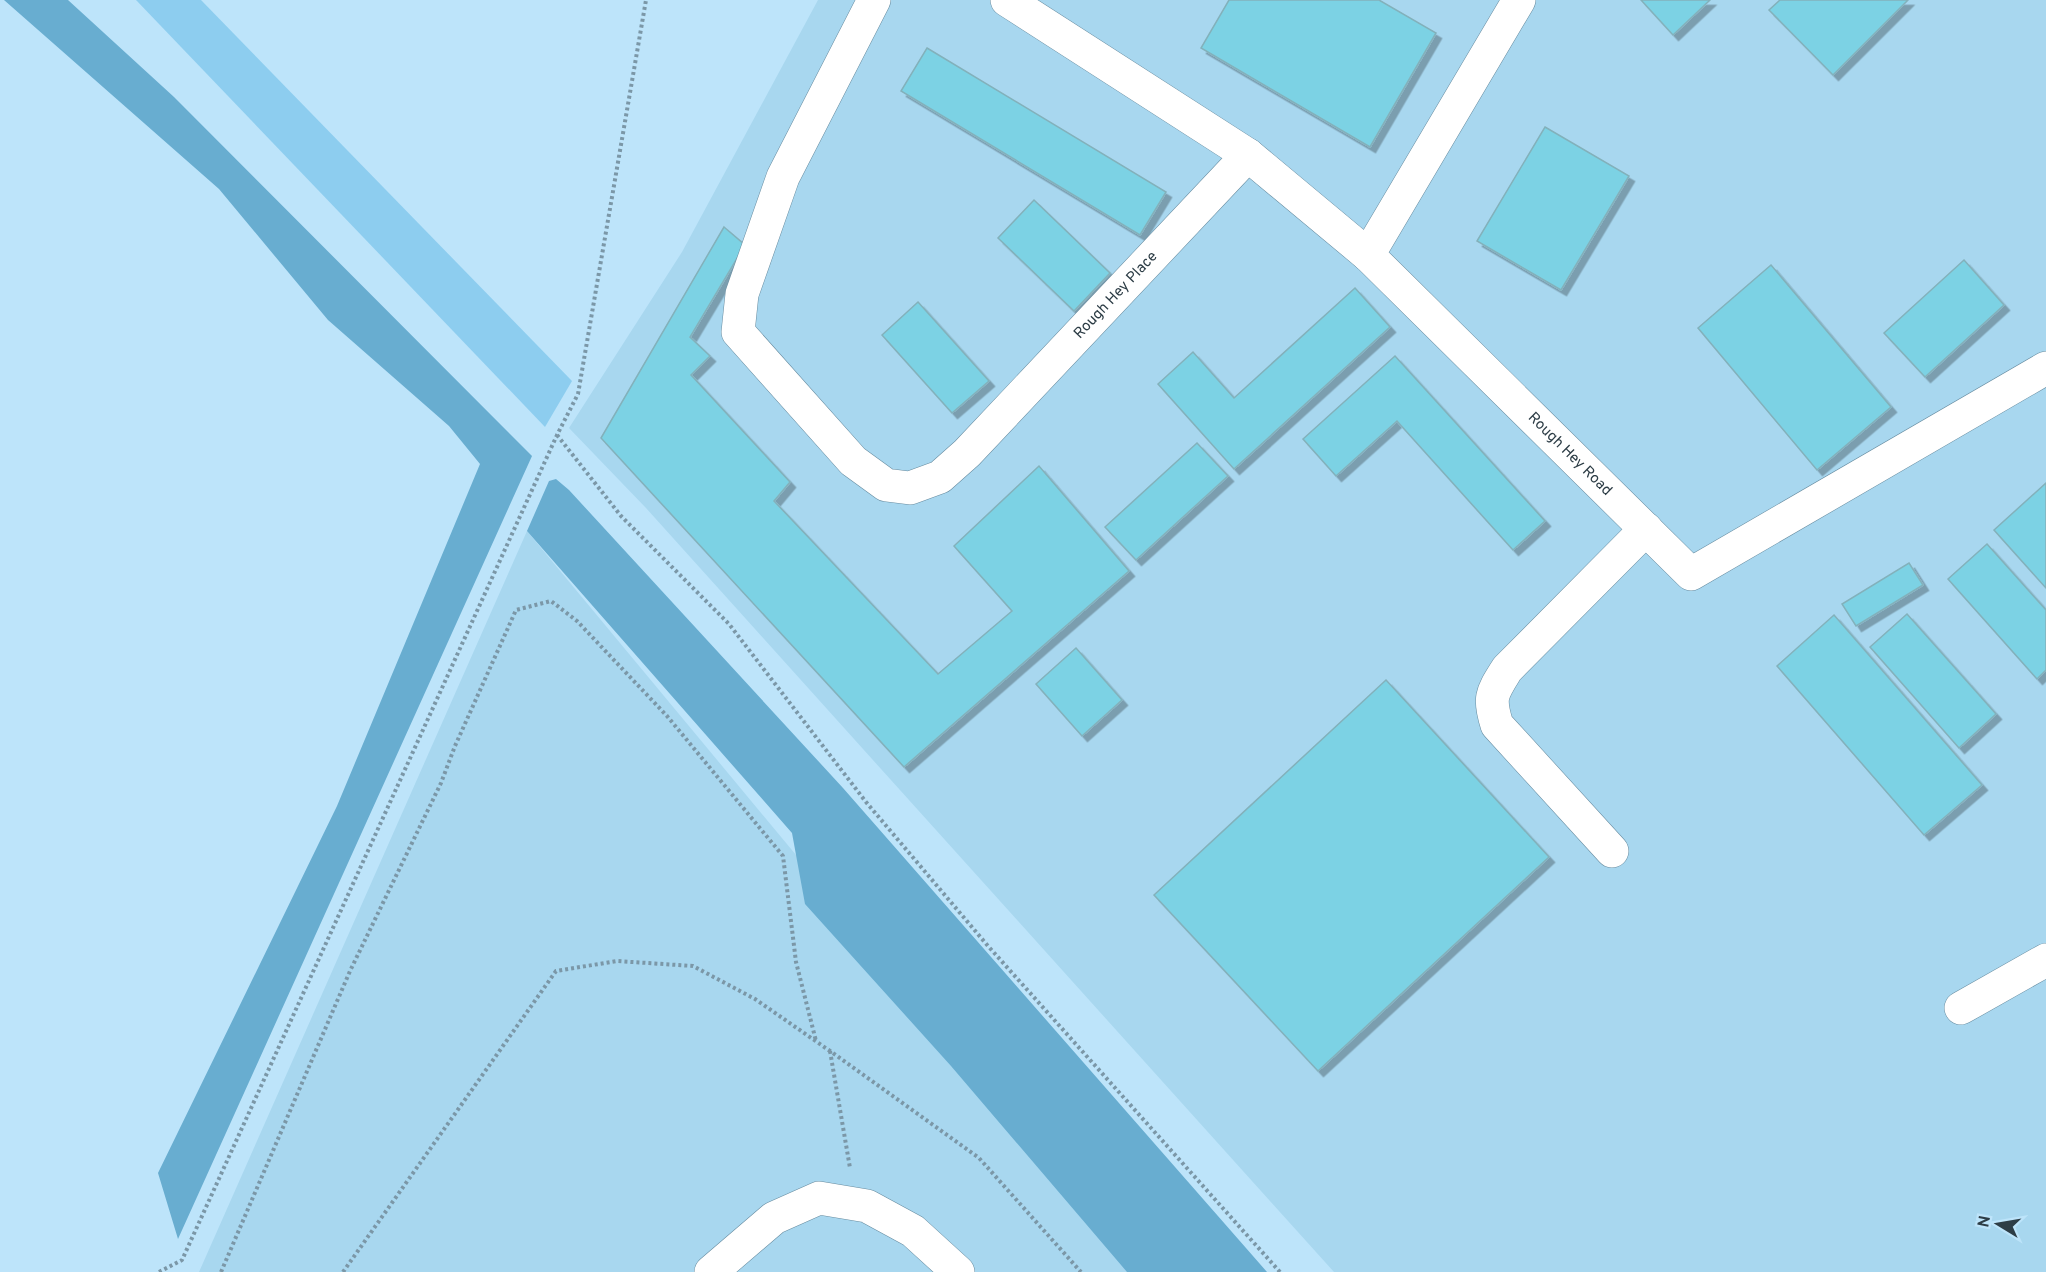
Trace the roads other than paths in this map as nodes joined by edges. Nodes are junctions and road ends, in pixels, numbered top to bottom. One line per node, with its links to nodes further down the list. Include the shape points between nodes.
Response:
1 (874, 0): 4 (lane, Rough Hey Place, via 783,177 742,294 738,332 854,461 886,485 910,488 940,477)
2 (1007, 0): 4 (lane, Rough Hey Road)
3 (1519, 0): 5 (lane)
4 (1248, 155): 5 (lane, Rough Hey Road)
5 (1368, 255): 7 (lane, Rough Hey Road)
6 (2046, 368): 7 (lane, Rough Hey Road, via 1691,574)
7 (1646, 529): 8 (lane, via 1507,669 1492,695 1497,725)
8 (1612, 851)
9 (2046, 960): 10 (lane)
10 (1962, 1008)
11 (711, 1272): 12 (lane, via 774,1218 819,1198 867,1206 913,1231)
12 (958, 1272)

